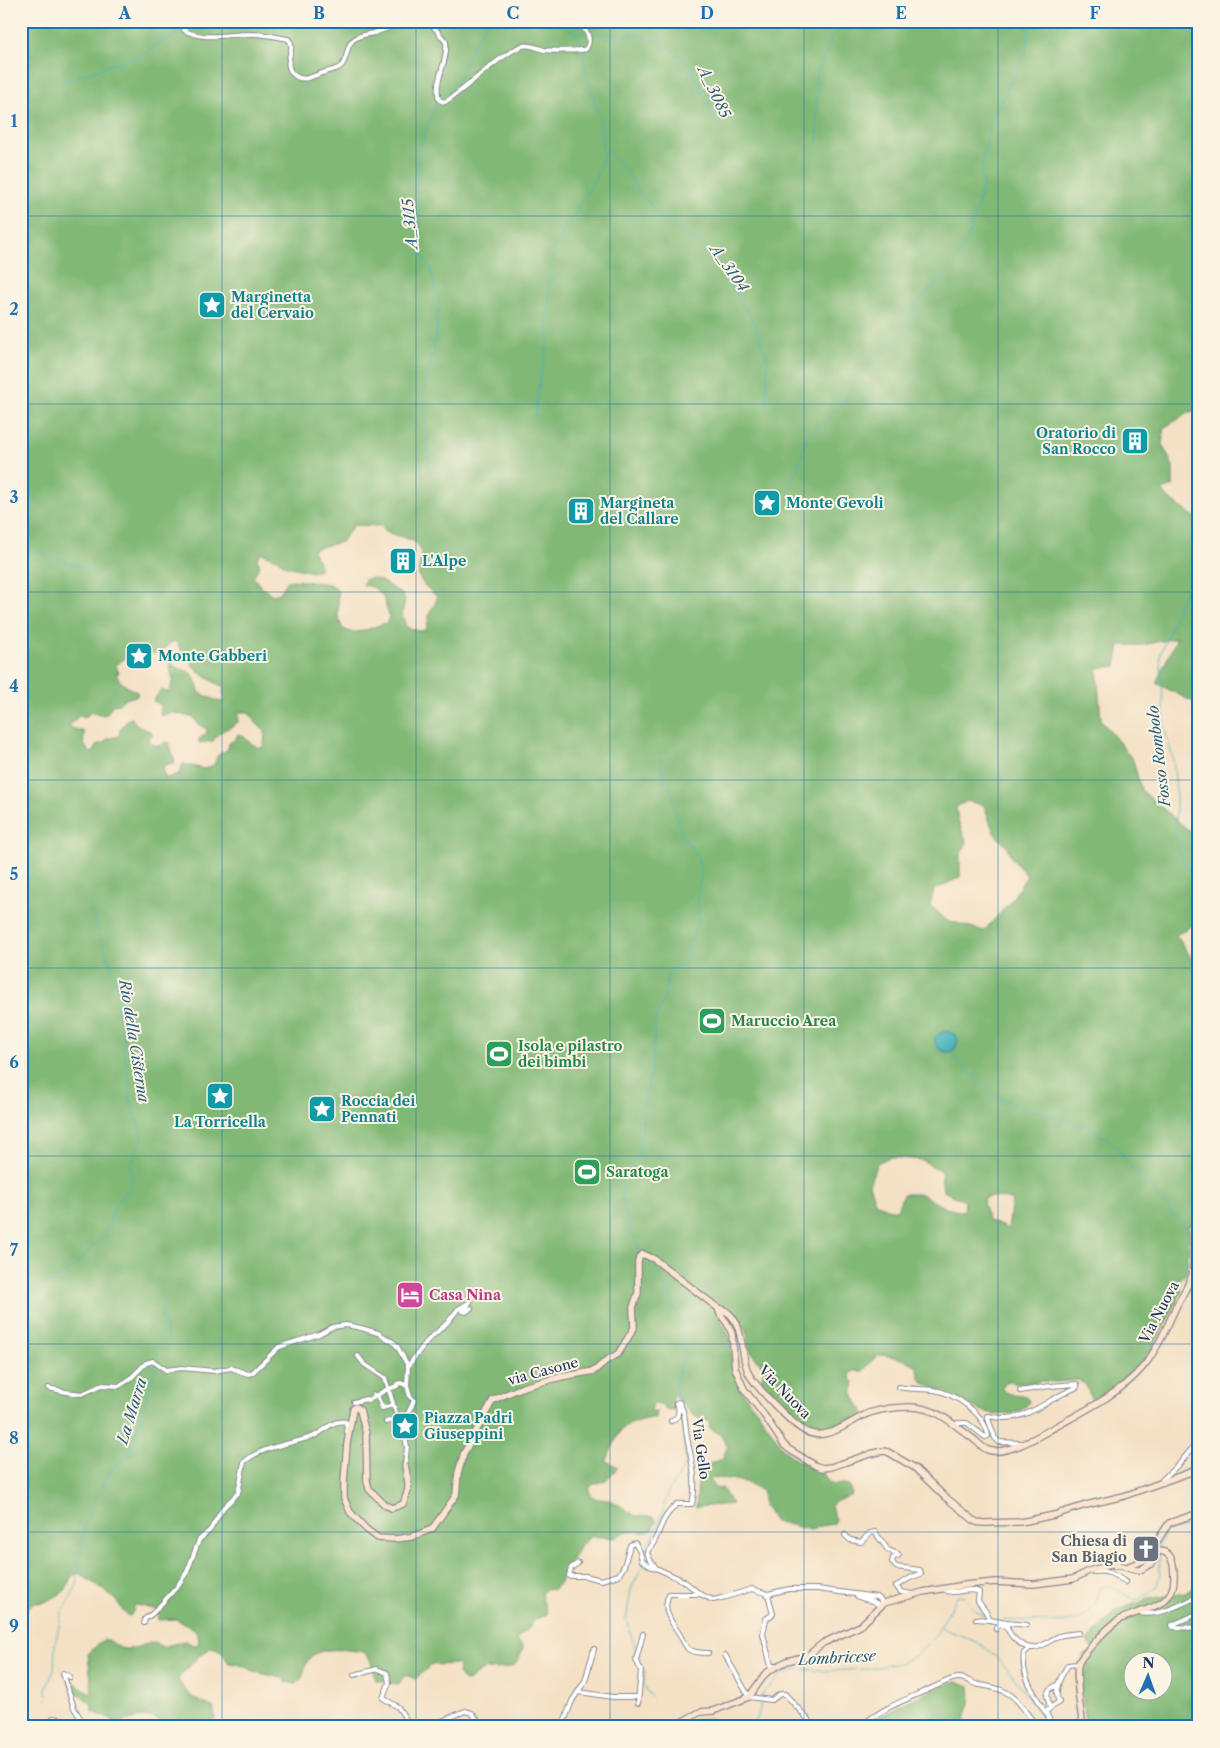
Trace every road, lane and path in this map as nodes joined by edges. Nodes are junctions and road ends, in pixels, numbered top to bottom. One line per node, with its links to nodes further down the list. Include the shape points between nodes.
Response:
1 (183, 21): 2 (street, via 184,30 209,36 253,34 288,39 292,45 289,69 302,79 341,67 352,41)
2 (403, 21)
3 (429, 21): 4 (street, via 446,42 437,94 439,100 445,102 493,63 519,47 586,50 588,34)
4 (576, 21)
5 (1199, 1228): 24 (street, Via Nuova, via 1193,1237 1192,1276 1165,1332 1142,1368 1114,1392)
6 (472, 1308): 9 (street, via 463,1312 470,1302 458,1309)
7 (718, 1308): 21 (street, Via Nuova, via 731,1317 738,1328 749,1376 803,1430 817,1435 830,1433 882,1409 912,1407 932,1411); 25 (street, via Casone, via 654,1260 641,1255 634,1328 618,1354 594,1371 561,1376 493,1400 464,1453 456,1495 432,1529 411,1537 378,1538 350,1512 344,1498); 28 (street, Via Nuova, via 732,1334 735,1368 744,1389 784,1445 816,1466 831,1467 870,1454 888,1452 915,1468 970,1518 984,1523 1021,1522 1054,1515)
8 (358, 1356): 13 (street, via 385,1378)
9 (408, 1366): 10 (street, via Casone); 12 (street, via 393,1342 346,1325 332,1327 280,1347 248,1374 231,1368 166,1370 153,1361 146,1363 119,1386 102,1385 82,1394)
10 (408, 1386): 13 (street, via 399,1383); 22 (street, via Casone, via 414,1400 406,1417)
11 (900, 1387): 21 (street, via 936,1390 963,1403 980,1417 988,1436 967,1423)
12 (48, 1388)
13 (388, 1389): 15 (street); 17 (street)
14 (1020, 1391): 24 (street, via 1077,1384 1024,1414 1003,1418 987,1416 999,1442)
15 (377, 1396): 16 (street); 17 (street, via 382,1408)
16 (354, 1402)
17 (393, 1406): 20 (street)
18 (671, 1421): 33 (street, Via Gello, via 679,1414 678,1402 684,1414 692,1454 695,1491 692,1504 677,1504 662,1522 647,1552)
19 (386, 1422): 20 (street, via 396,1419)
20 (400, 1423): 22 (street)
21 (956, 1425): 24 (street, Via Nuova, via 988,1450 1002,1450)
22 (407, 1428): 26 (street, via Casone)
23 (1199, 1440): 28 (street, via 1162,1480)
24 (1026, 1443)
25 (348, 1444): 26 (street, via Casone, via 353,1409 356,1407 360,1410 366,1434 366,1481 369,1489 392,1508 403,1504 408,1492); 46 (street, via 346,1422 341,1420 315,1435 247,1459 242,1468 238,1493 199,1540 187,1572 176,1588)
26 (405, 1465)
27 (1199, 1469): 28 (street, Via Nuova)
28 (1163, 1483)
29 (1199, 1513): 32 (street, via 1169,1523 1145,1560)
30 (845, 1535): 39 (street, via 861,1542 875,1532 888,1550 899,1555 892,1562 896,1567 921,1571 921,1574 896,1586 901,1592)
31 (578, 1563): 33 (street, via 571,1568 569,1576 601,1580 619,1575 630,1545 635,1543 644,1562)
32 (1126, 1567): 34 (street, via 1110,1565); 42 (street, via 1144,1568 1161,1551 1170,1556 1172,1562 1174,1587 1170,1596)
33 (656, 1568): 37 (street, via 684,1581)
34 (1089, 1571): 35 (street, via 1109,1572); 36 (street, via 1074,1579 1034,1584 995,1582)
35 (1125, 1582)
36 (945, 1590): 39 (street); 45 (street, via 979,1592 978,1601)
37 (700, 1594): 38 (street, via 713,1600 752,1589); 56 (street, via 669,1594 666,1609 688,1649)
38 (768, 1594): 41 (street, via 817,1589 855,1595); 59 (street, via 773,1614 766,1620 763,1634 771,1666)
39 (913, 1594): 41 (street)
40 (1199, 1596): 42 (street, via 1163,1611)
41 (881, 1605): 59 (street, via 860,1626 824,1643 807,1656)
42 (1139, 1613): 58 (street, via 1115,1622)
43 (1199, 1613): 49 (street, via 1172,1625)
44 (976, 1619): 45 (street)
45 (990, 1620): 47 (street)
46 (144, 1623)
47 (1007, 1623): 48 (street); 51 (street)
48 (1027, 1625)
49 (1199, 1628)
50 (996, 1629): 51 (street, via 999,1625)
51 (1007, 1629): 54 (street, via 1010,1636)
52 (1079, 1633): 54 (street, via 1062,1635)
53 (643, 1634): 64 (street, via 636,1660 639,1666)
54 (1030, 1648): 68 (street, via 1024,1653 1024,1674)
55 (594, 1649): 63 (street, via 586,1681)
56 (708, 1653)
57 (725, 1655): 65 (street, via 748,1695)
58 (1078, 1664): 62 (street, via 1068,1666); 81 (street)
59 (776, 1666): 65 (street, via 765,1674)
60 (354, 1675): 72 (street, via 377,1669 387,1673 389,1684 382,1698 398,1707)
61 (70, 1677): 71 (street, via 63,1673 82,1723 54,1718 52,1722)
62 (1058, 1684): 67 (street, via 1047,1695); 67 (street, via 1056,1697 1059,1702)
63 (579, 1692): 64 (street); 75 (street)
64 (638, 1697): 66 (street)
65 (746, 1698): 76 (street, via 713,1711 700,1712); 77 (street, via 772,1700 785,1694)
66 (638, 1703)
67 (1050, 1708): 68 (street)
68 (1045, 1712): 80 (street, via 1050,1719)
69 (477, 1719): 70 (street, via 465,1711); 73 (street); 74 (street)
70 (432, 1726)
71 (56, 1727)
72 (412, 1727)
73 (467, 1727)
74 (483, 1727)
75 (562, 1727)
76 (672, 1727)
77 (815, 1727)
78 (860, 1727): 79 (street, via 879,1712 961,1678 1008,1693 1019,1701)
79 (1040, 1727)
80 (1045, 1727)
81 (1083, 1727)

